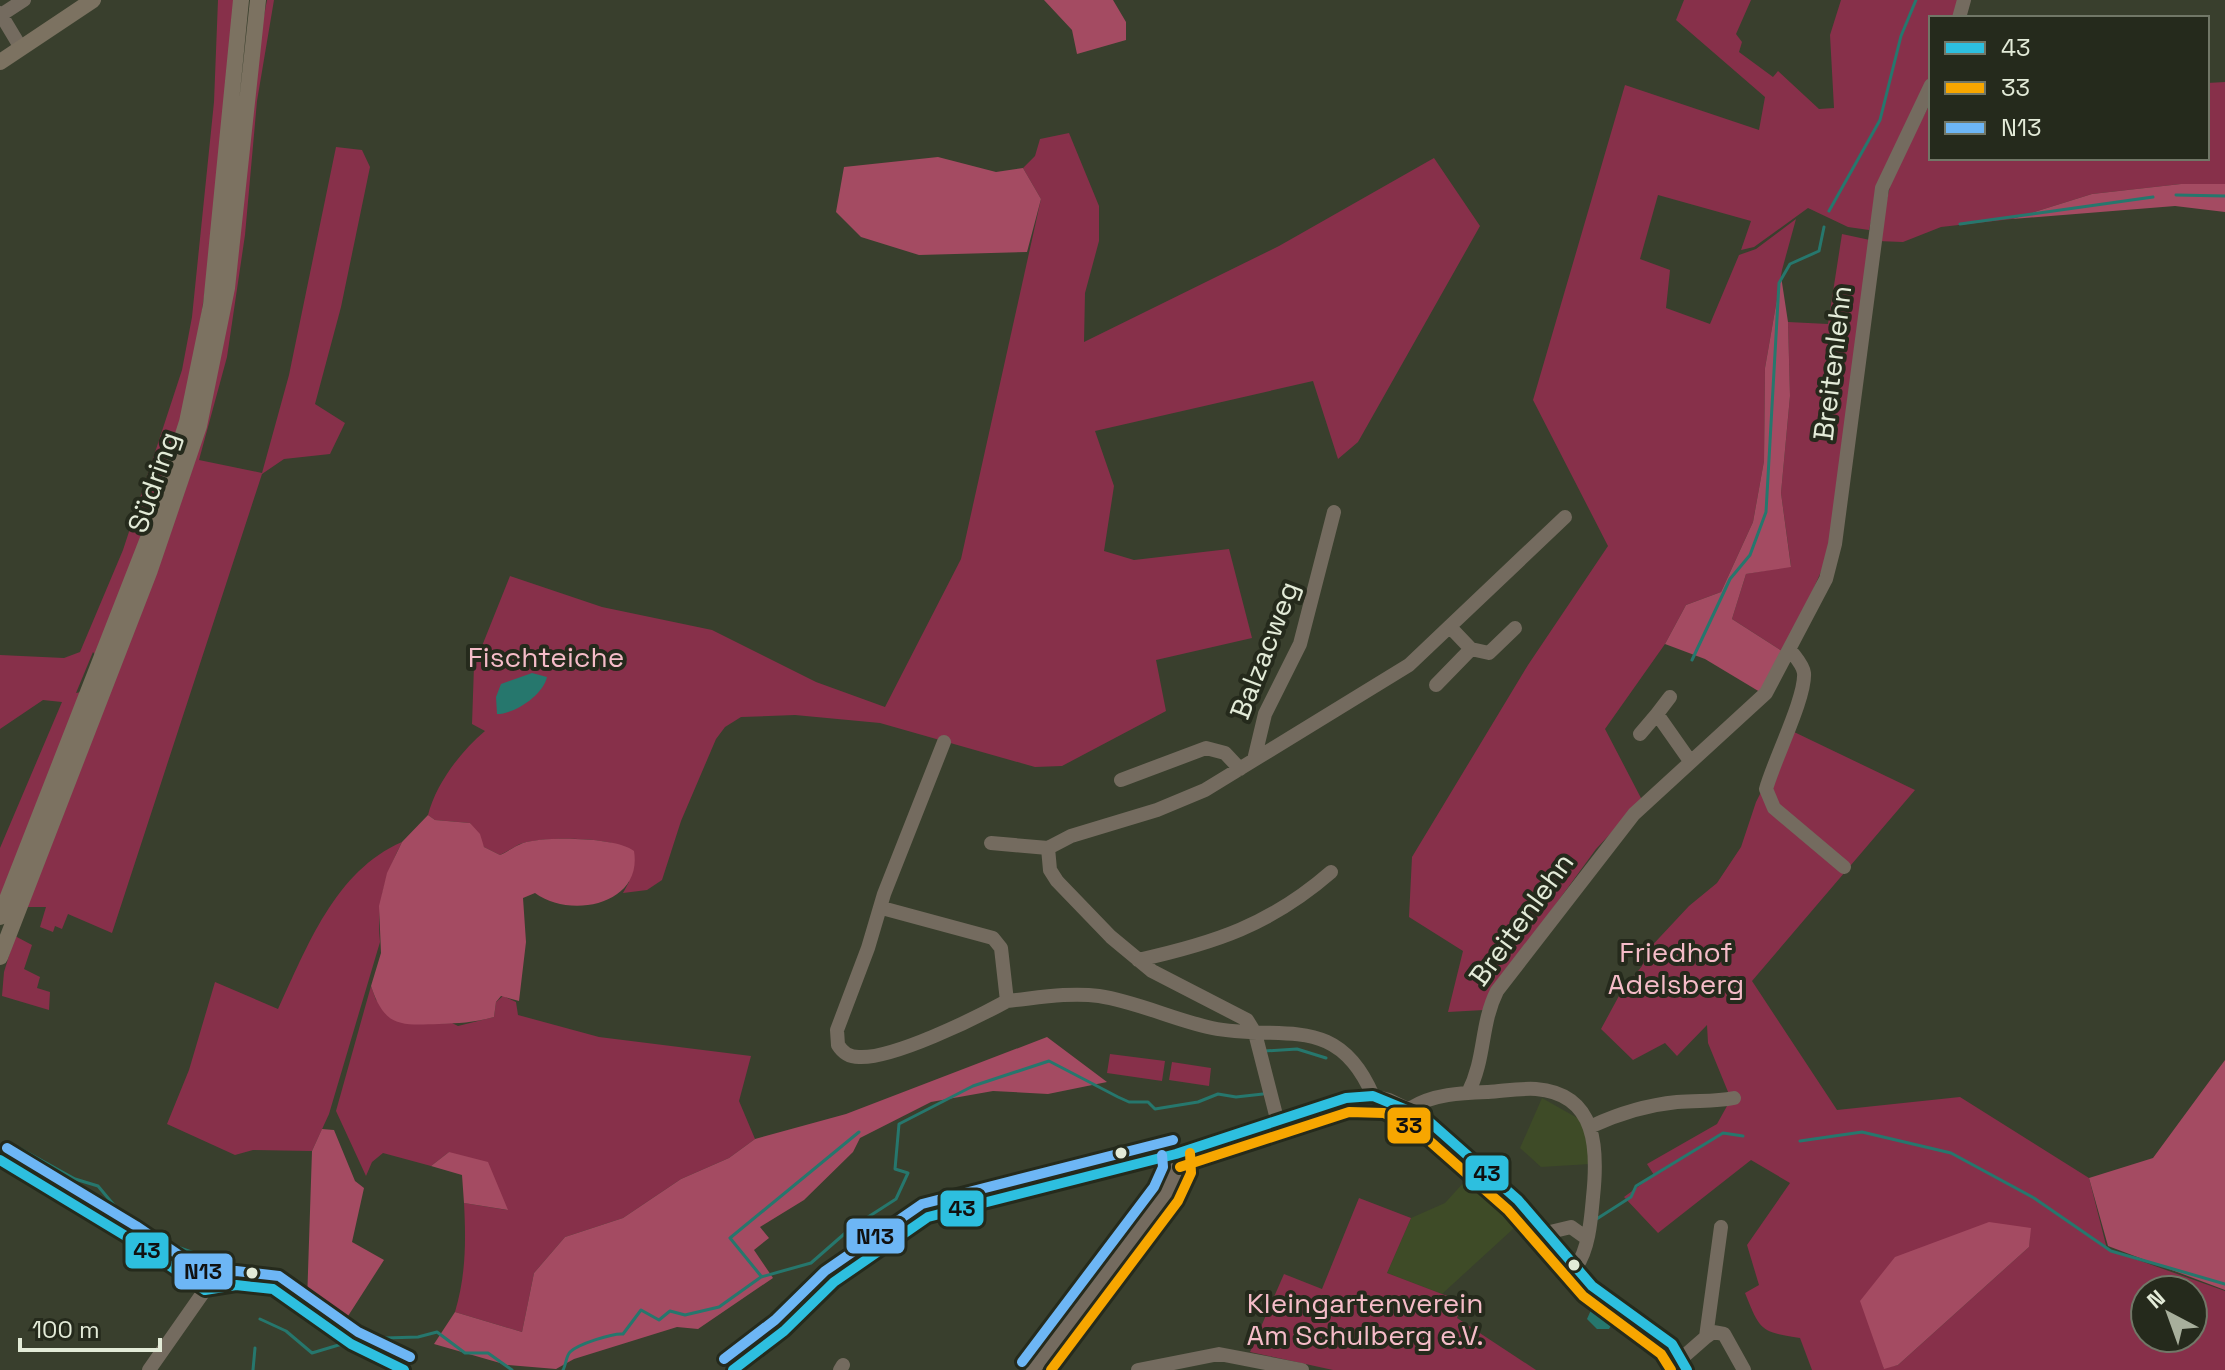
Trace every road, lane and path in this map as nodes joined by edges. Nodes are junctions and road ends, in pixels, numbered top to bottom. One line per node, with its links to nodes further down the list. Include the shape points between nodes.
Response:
1 (24, 0): 5 (street)
2 (93, 0): 6 (main road)
3 (241, 0): 15 (main road, Südring, via 203,349 172,471)
4 (258, 0): 15 (main road, Südring, via 227,288 210,380 178,496)
5 (0, 14): 6 (street)
6 (21, 48): 7 (main road)
7 (0, 62)
8 (1929, 89): 14 (street, Breitenlehn, via 1882,188 1835,544 1826,579)
9 (1334, 512): 22 (street, Balzacweg, via 1300,644 1265,714)
10 (1565, 517): 11 (street, Balzacweg)
11 (1451, 628): 13 (street); 22 (street, Balzacweg, via 1409,665)
12 (1515, 628): 13 (street, via 1489,653)
13 (1471, 649): 16 (street)
14 (1791, 651): 23 (street, Breitenlehn, via 1766,693); 28 (street, via 1804,668 1803,693 1766,789 1774,808)
15 (106, 661): 17 (main road, Südring)
16 (1436, 685)
17 (97, 686): 31 (main road, Südring); 32 (main road, Südring)
18 (1670, 697): 19 (street)
19 (1657, 714): 20 (street); 23 (street)
20 (1640, 734)
21 (944, 742): 30 (street)
22 (1254, 760): 24 (street, Balzacweg)
23 (1690, 761): 36 (street, Breitenlehn, via 1617,832 1497,991 1487,1010 1480,1070)
24 (1240, 769): 25 (street, Balzacweg, via 1225,753 1206,748); 27 (street, Balzacweg, via 1184,800)
25 (1121, 780)
26 (991, 843): 27 (street, Balzacweg)
27 (1048, 848): 33 (street, via 1057,881)
28 (1844, 867)
29 (1331, 872): 33 (street, via 1290,904 1242,931)
30 (882, 908): 34 (street, via 993,938 1001,948); 34 (street, via 837,1030 845,1053 866,1057 896,1049)
31 (0, 917)
32 (0, 957)
33 (1138, 960): 35 (street, via 1189,993 1242,1017)
34 (1007, 1001): 35 (street, via 1096,996 1207,1027)
35 (1255, 1033): 37 (street, via 1298,1031 1332,1046 1355,1064); 40 (street)
36 (1468, 1093): 39 (street, via 1429,1098); 41 (street, via 1546,1091 1575,1107)
37 (1373, 1096): 39 (street); 40 (street, via 1346,1098)
38 (1734, 1098): 41 (street, via 1639,1108)
39 (1411, 1108): 45 (street, via 1518,1200)
40 (1277, 1119): 42 (street)
41 (1592, 1126): 46 (street, via 1596,1171)
42 (1176, 1154): 54 (street, via 928,1217 834,1282 784,1331); 55 (street, via 1177,1170 1166,1194)
43 (0, 1160): 48 (street)
44 (1721, 1227): 49 (street)
45 (1546, 1233): 46 (street, via 1571,1227); 47 (street)
46 (1585, 1237): 47 (street)
47 (1576, 1267): 50 (street, via 1592,1286 1672,1344)
48 (205, 1290): 52 (street); 53 (street, via 236,1285 273,1289 346,1340)
49 (1706, 1337): 50 (street); 58 (street, via 1724,1334)
50 (1685, 1364)
51 (1284, 1368): 56 (street, via 1219,1354); 57 (street)
52 (149, 1370)
53 (404, 1370)
54 (733, 1370)
55 (1033, 1370)
56 (1138, 1370)
57 (1302, 1370)
58 (1744, 1370)

